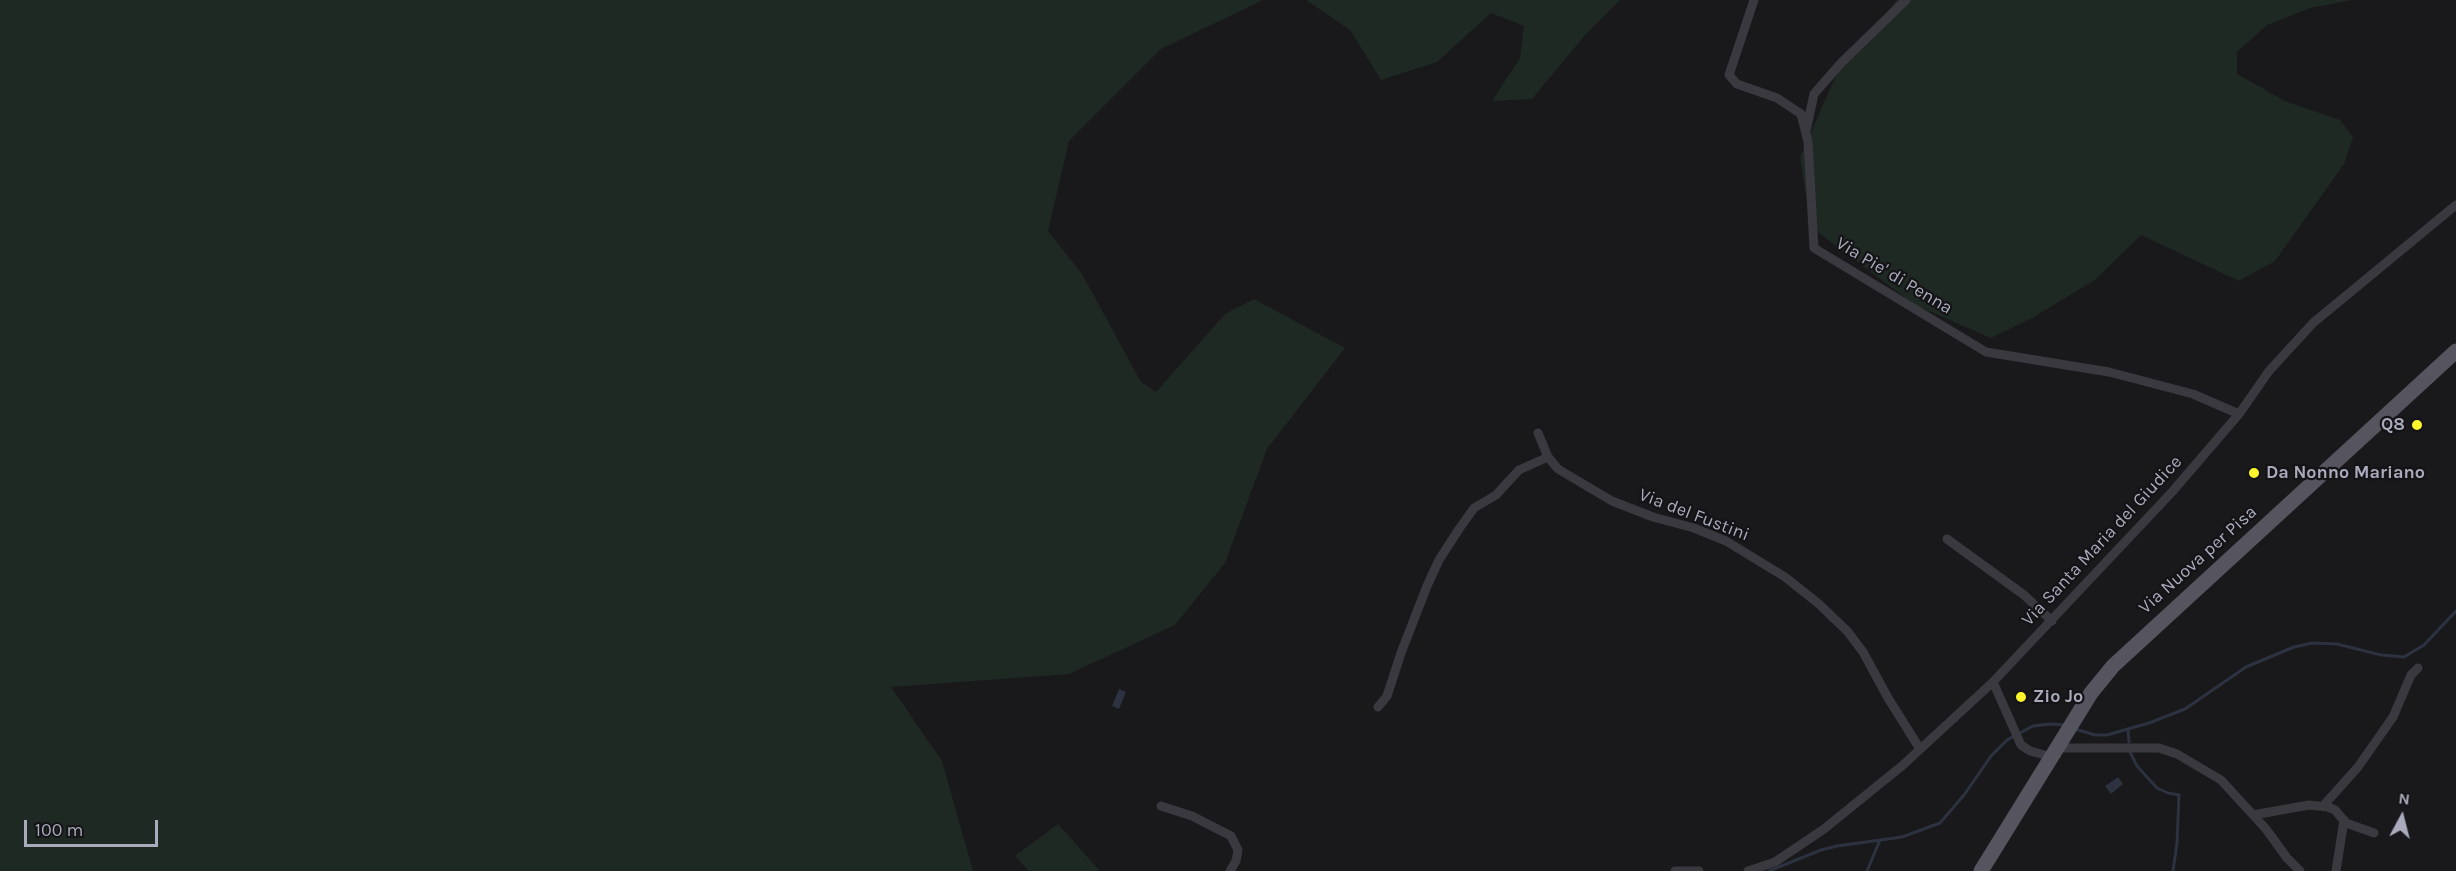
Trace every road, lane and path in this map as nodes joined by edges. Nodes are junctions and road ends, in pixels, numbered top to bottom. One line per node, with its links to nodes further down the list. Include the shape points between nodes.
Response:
1 (1754, 0): 3 (street, Via Pie' di Penna, via 1729,75 1737,84 1777,98 1802,114)
2 (1906, 0): 3 (street, via 1820,87)
3 (1806, 132): 6 (street, Via Pie' di Penna, via 1814,248 1986,352 2109,372 2193,394)
4 (2456, 204): 6 (street, Via Santa Maria del Giudice, via 2313,323 2269,371)
5 (2456, 351): 15 (main road, Via Nuova per Pisa, via 2126,652 2100,680)
6 (2239, 414): 10 (street, Via Santa Maria del Giudice)
7 (1538, 433): 8 (street, Via del Fustini)
8 (1548, 457): 13 (street, via 1519,470 1496,495 1474,508 1459,530 1427,586 1387,696); 14 (street, Via del Fustini, via 1558,469 1612,501 1726,541 1794,583 1831,615 1863,652)
9 (1947, 539): 10 (street, via 2024,595)
10 (2052, 621): 12 (street, Via Santa Maria del Giudice)
11 (2418, 669): 17 (street, via 2411,675 2393,717 2358,767)
12 (1993, 682): 14 (street, Via Santa Maria del Giudice); 15 (street, via 2021,745 2030,752)
13 (1378, 707)
14 (1920, 749): 24 (street, Via Santa Maria del Giudice, via 1824,830 1775,862)
15 (2057, 749): 18 (street, via 2150,747 2169,751 2221,780); 25 (main road)
16 (1161, 806): 21 (street, via 1192,816 1231,836 1238,850)
17 (2323, 806): 18 (street); 19 (street, via 2335,810)
18 (2253, 815): 26 (street)
19 (2344, 820): 20 (street); 27 (street)
20 (2374, 833)
21 (1230, 871)
22 (1676, 871): 23 (street)
23 (1699, 871)
24 (1748, 871)
25 (1981, 871)
26 (2300, 871)
27 (2336, 871)

